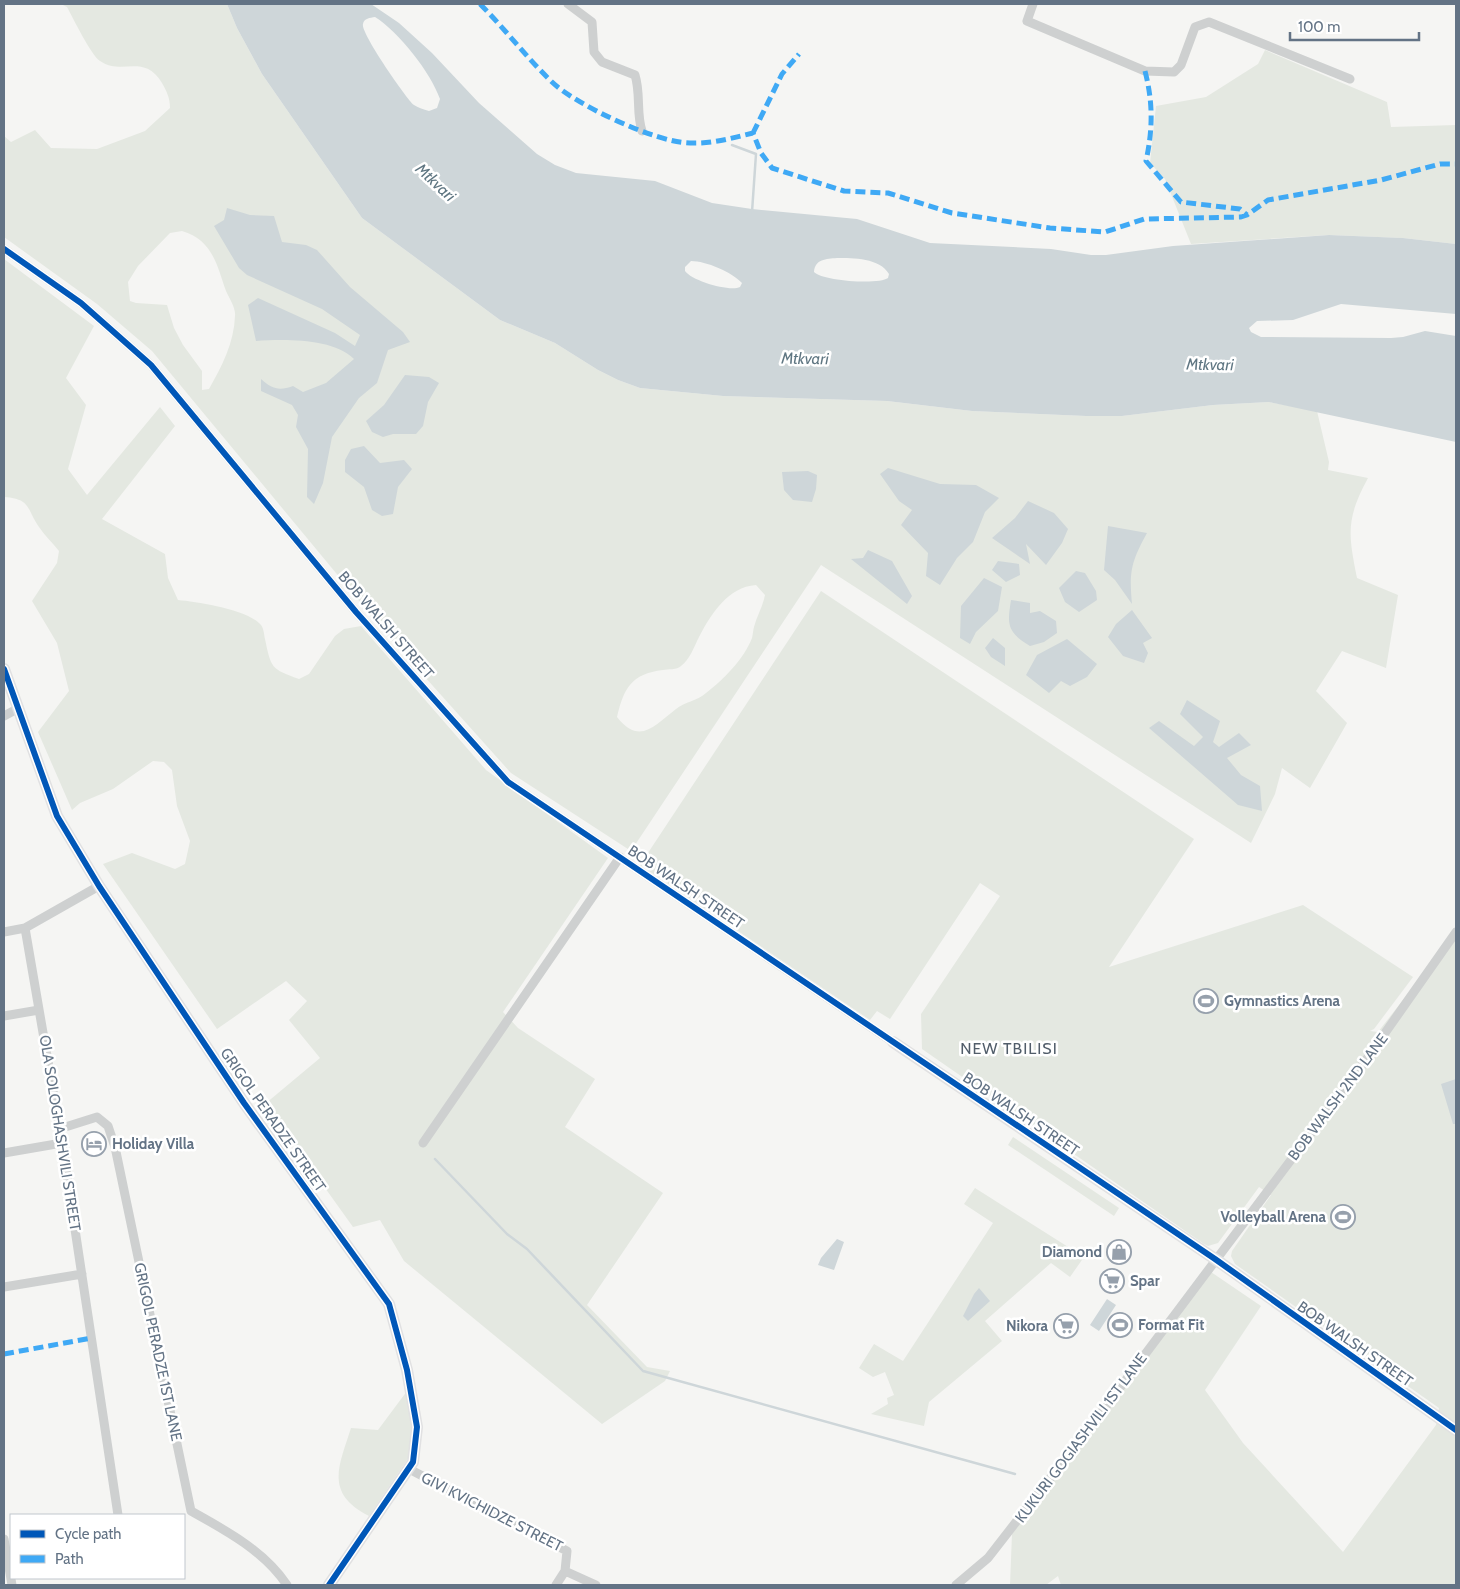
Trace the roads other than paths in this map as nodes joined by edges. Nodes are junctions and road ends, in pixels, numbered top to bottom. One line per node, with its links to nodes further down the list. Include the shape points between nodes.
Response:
1 (568, 4): 4 (street, via 592,22 594,52 602,62 635,75 639,88 638,120)
2 (1033, 4): 3 (street, via 1027,21 1145,71 1174,72 1181,65 1195,27 1209,22)
3 (1350, 79)
4 (642, 131)
5 (4, 249): 9 (street, BOB WALSH STREET, via 81,303 151,365 356,612 508,782)
6 (4, 669): 7 (street, GRIGOL PERADZE STREET)
7 (17, 709): 8 (street); 10 (street, GRIGOL PERADZE STREET, via 57,816)
8 (4, 716)
9 (620, 858): 16 (street, BOB WALSH STREET); 19 (street)
10 (100, 886): 11 (street); 25 (street, GRIGOL PERADZE STREET, via 244,1103 390,1304 417,1427 414,1462)
11 (25, 928): 12 (street); 14 (street, OLA SOLOGHASHVILI STREET)
12 (4, 932)
13 (1456, 932): 21 (street, BOB WALSH 2ND LANE, via 1366,1060)
14 (39, 1010): 15 (street); 17 (street, OLA SOLOGHASHVILI STREET)
15 (4, 1016)
16 (893, 1042): 21 (street, BOB WALSH STREET)
17 (60, 1129): 18 (street, OLA SOLOGHASHVILI STREET); 30 (street, GRIGOL PERADZE 1ST LANE, via 97,1118 108,1126 191,1511 230,1533 276,1569)
18 (62, 1143): 20 (street); 22 (street, OLA SOLOGHASHVILI STREET)
19 (424, 1143)
20 (4, 1154)
21 (1215, 1259): 24 (street, BOB WALSH STREET); 34 (street, KUKURI GOGIASHVILI 1ST LANE, via 988,1558)
22 (82, 1274): 23 (street); 26 (street, OLA SOLOGHASHVILI STREET)
23 (4, 1286)
24 (1456, 1430)
25 (409, 1469): 28 (street, GIVI KVICHIDZE STREET, via 568,1551); 31 (street, GRIGOL PERADZE STREET)
26 (118, 1514)
27 (4, 1539): 29 (street)
28 (565, 1571): 32 (street, GIVI KVICHIDZE STREET); 33 (street)
29 (10, 1574)
30 (287, 1585)
31 (329, 1585)
32 (556, 1585)
33 (596, 1585)
34 (956, 1585)

